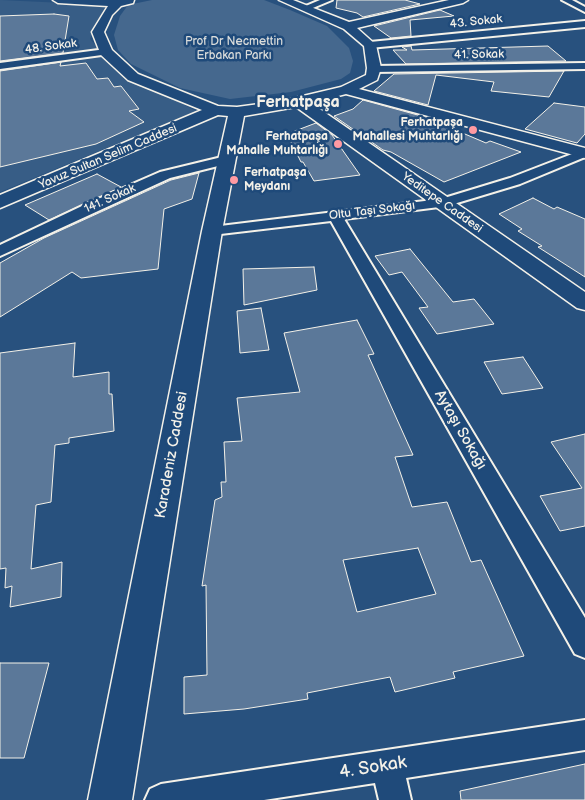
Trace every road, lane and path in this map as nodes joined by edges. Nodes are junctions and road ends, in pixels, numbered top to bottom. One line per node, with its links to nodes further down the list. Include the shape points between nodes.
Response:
1 (58, 0): 7 (street)
2 (133, 0): 7 (street)
3 (284, 0): 8 (street)
4 (328, 0): 8 (street)
5 (462, 0): 11 (street)
6 (566, 0): 9 (street)
7 (117, 3): 13 (street, via 98,32)
8 (305, 8): 11 (street)
9 (585, 10)
10 (585, 24): 12 (street, 43. Sokak)
11 (348, 26): 12 (street)
12 (370, 46): 16 (street)
13 (106, 52): 14 (street, 48. Sokak); 19 (street, via 133,77 169,94)
14 (0, 66)
15 (585, 66): 16 (street, 41. Sokak)
16 (374, 69): 17 (street, via 372,77)
17 (346, 90): 18 (street); 20 (street)
18 (299, 102): 19 (street); 23 (street, Yeditepe Caddesi)
19 (226, 111): 21 (street, Karadeniz Caddesi); 22 (street, Yavuz Sultan Selim Caddesi)
20 (585, 153): 23 (street, Oltu Taşı Sokağı, via 515,181)
21 (226, 160): 25 (street, Karadeniz Caddesi); 26 (street, 141. Sokak, via 165,176 87,209)
22 (0, 202)
23 (442, 203): 24 (street, Oltu Taşı Sokağı); 27 (street, Yeditepe Caddesi)
24 (335, 216): 25 (street, Oltu Taşı Sokağı); 28 (street, Aytaşı Sokağı)
25 (212, 231): 31 (street, Karadeniz Caddesi)
26 (0, 252)
27 (585, 303)
28 (585, 644)
29 (585, 735): 30 (street, 4. Sokak)
30 (387, 765): 32 (street, 4. Sokak); 33 (street)
31 (110, 800)
32 (161, 800)
33 (395, 800)

